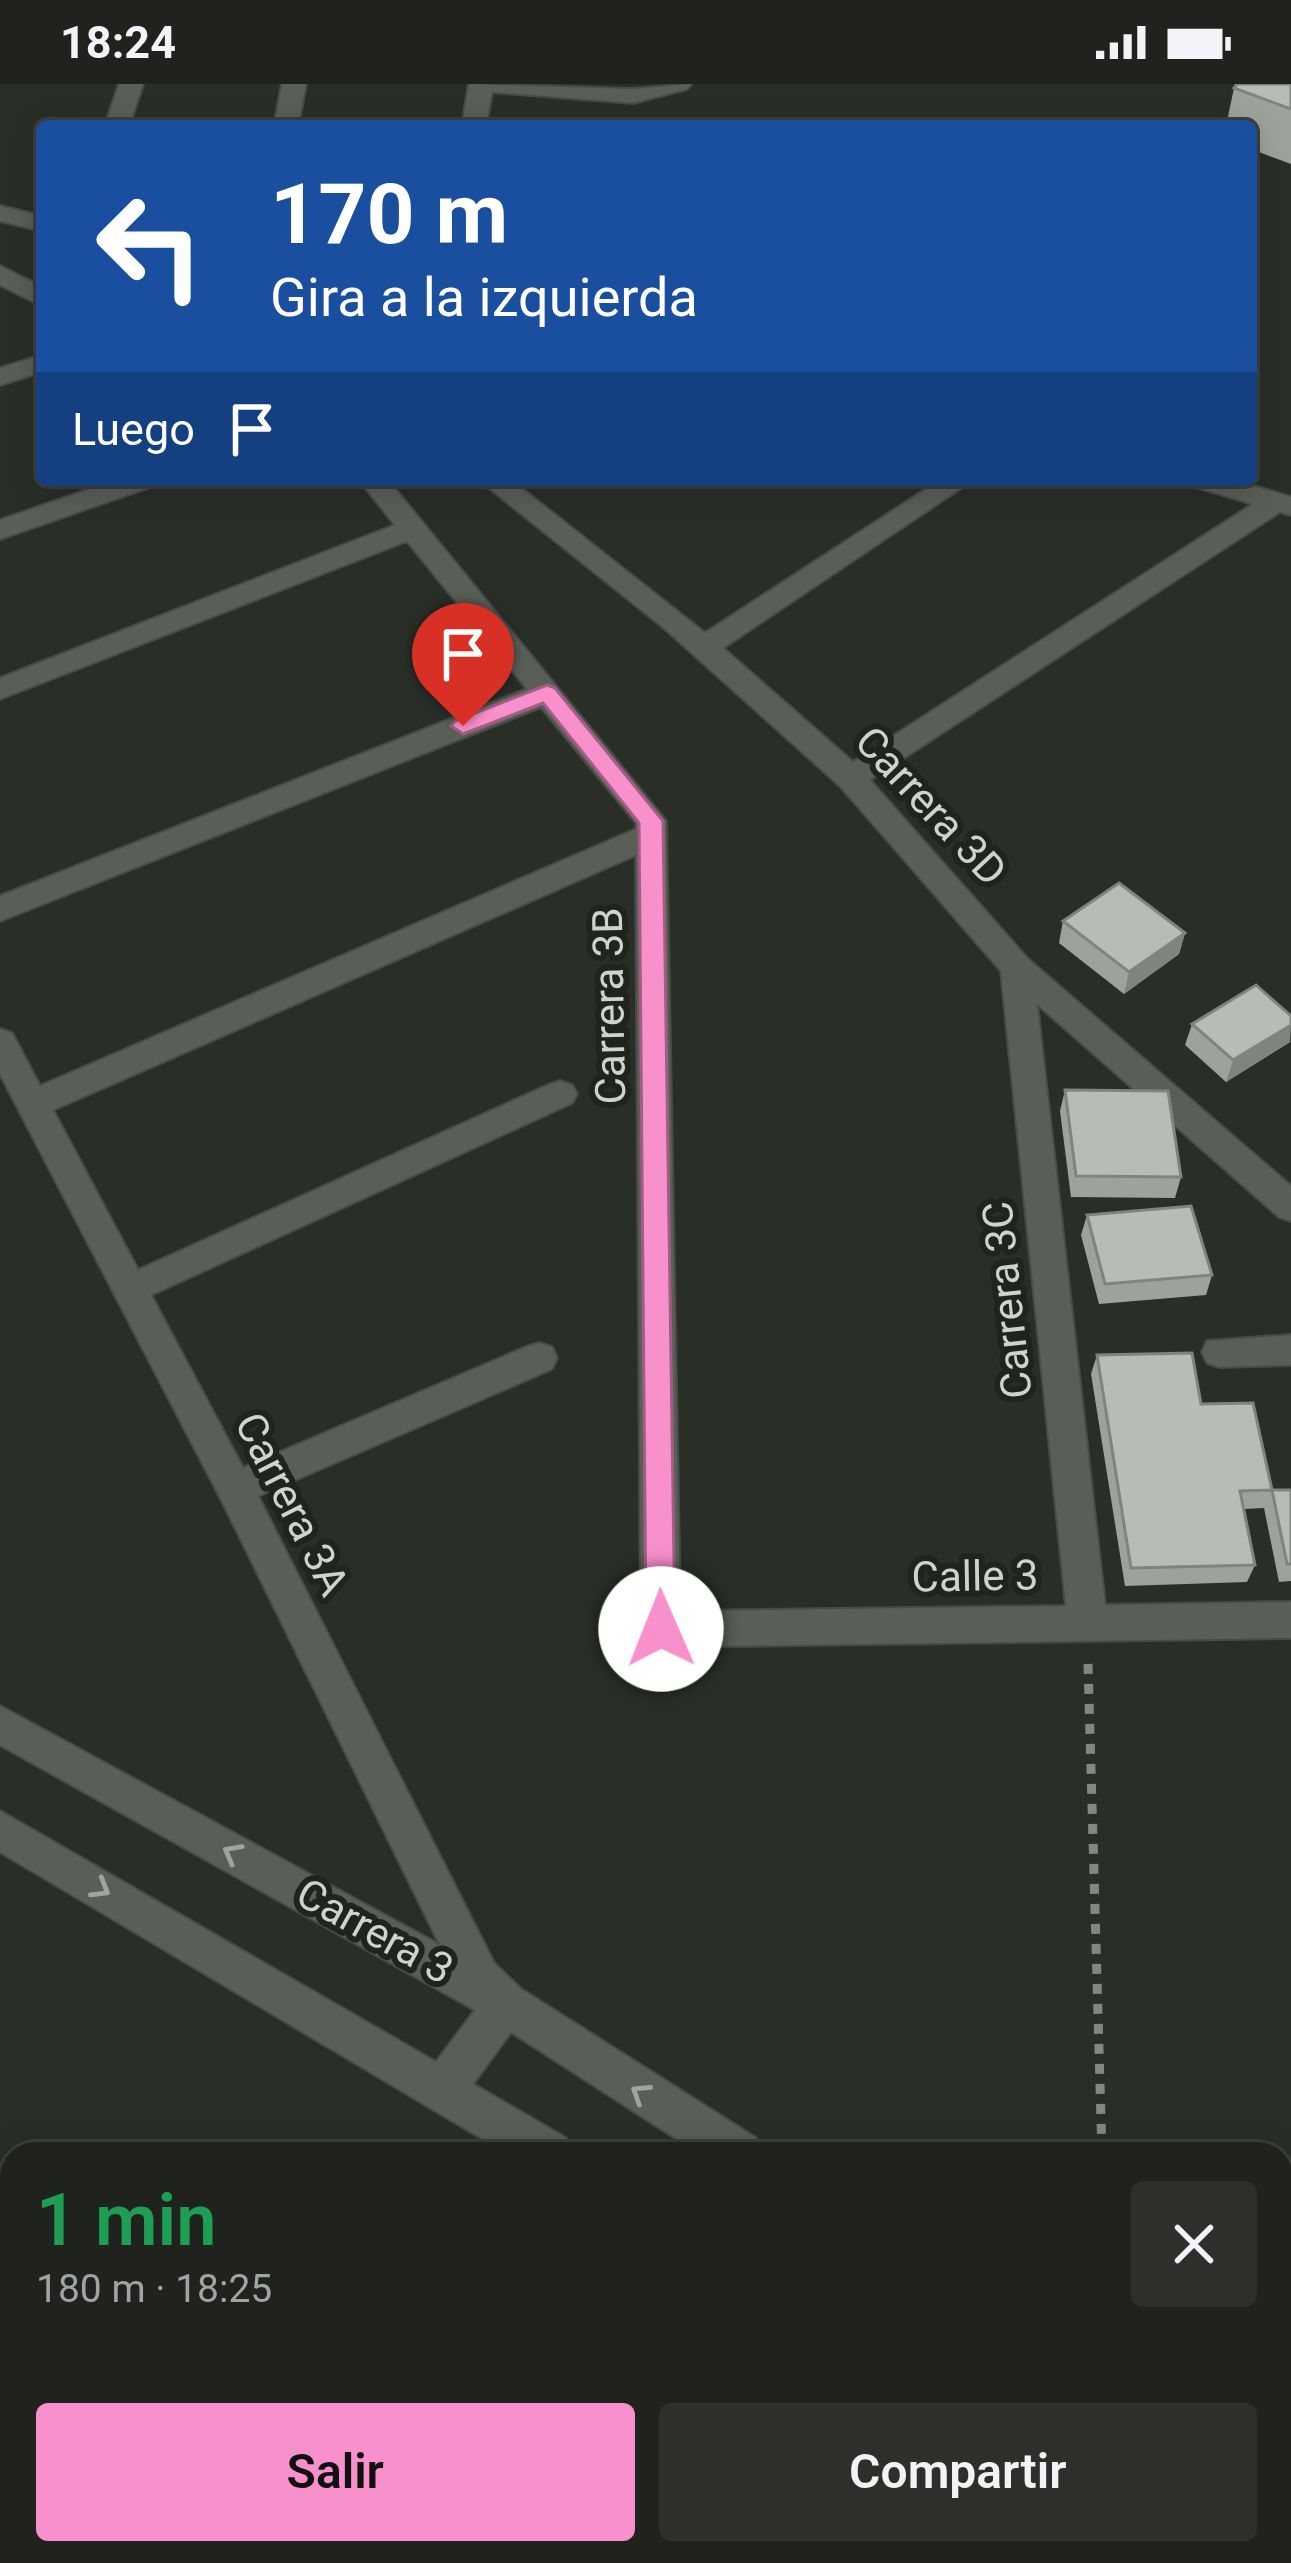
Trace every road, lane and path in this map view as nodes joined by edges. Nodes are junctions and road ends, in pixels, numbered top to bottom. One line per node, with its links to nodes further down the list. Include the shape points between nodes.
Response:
1 (131, 84): 6 (street)
2 (294, 84): 7 (street)
3 (483, 84): 4 (street); 8 (street)
4 (508, 84): 5 (street, via 633,96)
5 (679, 84)
6 (119, 120)
7 (287, 120)
8 (475, 120)
9 (0, 213): 10 (street)
10 (36, 222)
11 (0, 274): 12 (street)
12 (36, 295)
13 (36, 365): 14 (street)
14 (0, 377)
15 (126, 486): 24 (street)
16 (379, 486): 23 (street)
17 (501, 486): 22 (street, Carrera 3D)
18 (546, 486): 22 (street)
19 (950, 486): 25 (street)
20 (1223, 486): 21 (street)
21 (1284, 503): 28 (street)
22 (535, 512): 25 (street, Carrera 3D)
23 (413, 528): 26 (street); 27 (street)
24 (0, 530)
25 (704, 647): 28 (street, Carrera 3D)
26 (0, 688)
27 (547, 693): 29 (street, via 651,821); 30 (street)
28 (851, 778): 31 (street, Carrera 3D)
29 (652, 835): 34 (street); 43 (street, Carrera 3B)
30 (0, 909)
31 (1018, 968): 35 (street, Carrera 3D); 42 (street, Carrera 3C)
32 (0, 1042): 34 (street, Carrera 3A)
33 (560, 1094): 36 (street)
34 (32, 1104): 36 (street, Carrera 3A)
35 (1291, 1207)
36 (130, 1289): 40 (street, Carrera 3A)
37 (1291, 1350): 38 (street)
38 (1220, 1352)
39 (539, 1358): 40 (street)
40 (236, 1489): 46 (street, Carrera 3A, via 479,1978)
41 (1291, 1620): 42 (street, Calle 3)
42 (1087, 1622): 43 (street, Calle 3); 50 (path)
43 (661, 1629)
44 (0, 1724): 46 (street, Carrera 3, one-way to 44)
45 (0, 1830): 47 (street, one-way to 47)
46 (506, 2004): 47 (street); 48 (street, Carrera 3, one-way to 46)
47 (442, 2090): 49 (street)
48 (688, 2141)
49 (530, 2142)
50 (1102, 2142)

